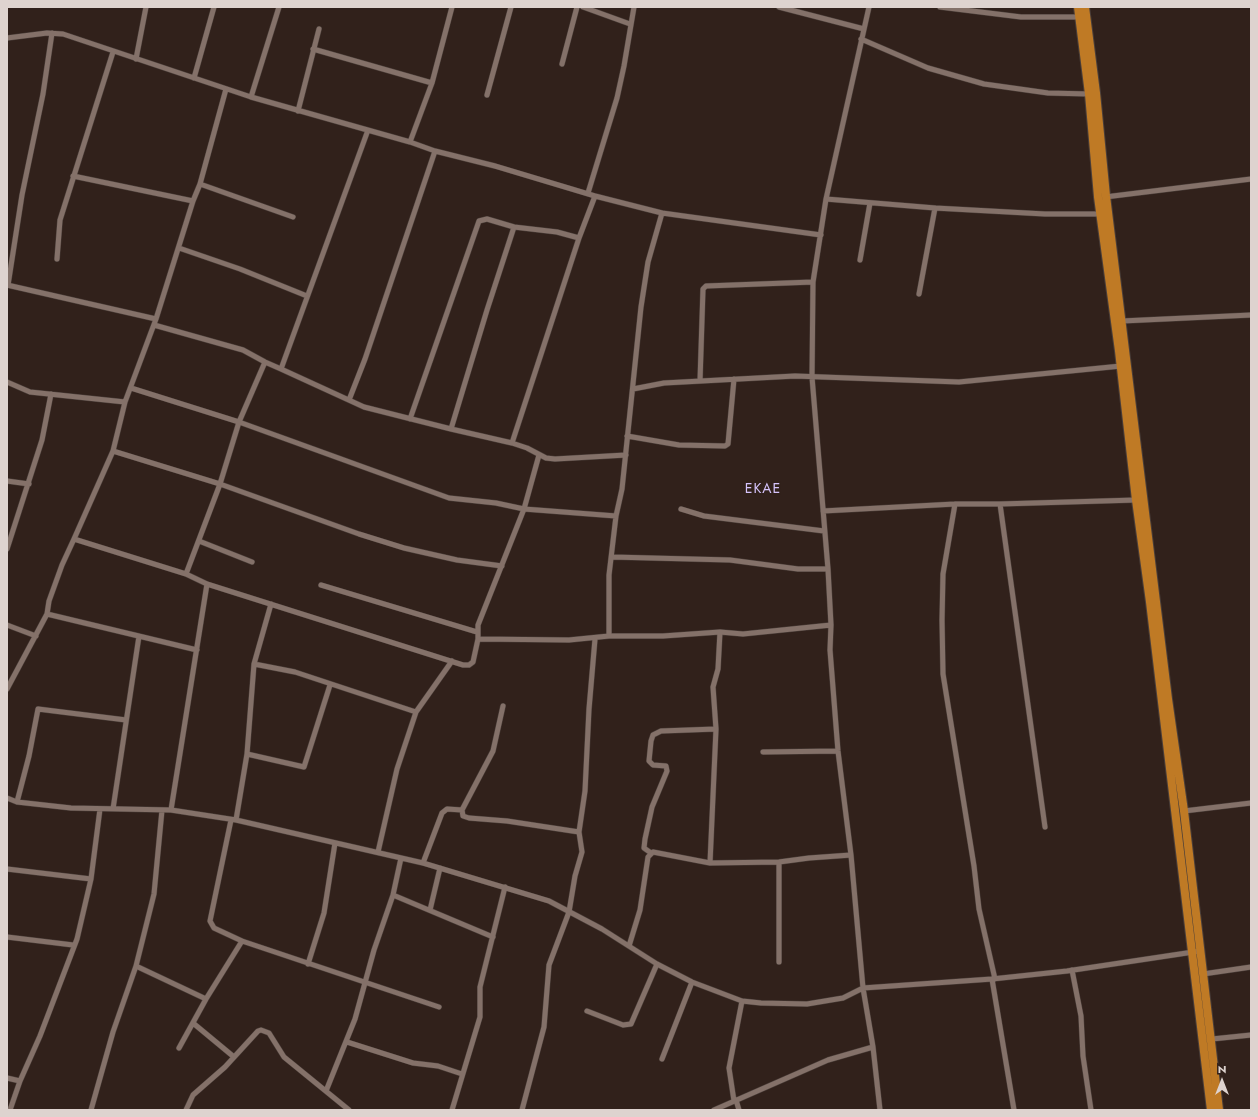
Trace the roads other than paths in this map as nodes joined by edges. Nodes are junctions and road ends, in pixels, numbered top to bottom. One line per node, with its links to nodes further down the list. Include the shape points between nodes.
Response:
1 (146, 7): 23 (street)
2 (214, 7): 25 (street)
3 (279, 7): 30 (street)
4 (452, 7): 26 (street)
5 (511, 7): 29 (street)
6 (578, 7): 24 (street)
7 (583, 7): 15 (street)
8 (634, 7): 15 (street)
9 (779, 7): 17 (street)
10 (869, 7): 17 (street)
11 (940, 7): 14 (street, via 1021,17)
12 (1078, 7): 14 (highway)
13 (1085, 7): 40 (highway, via 1096,92)
14 (1079, 17): 28 (highway)
15 (630, 24): 38 (street, via 617,98)
16 (319, 29): 21 (street)
17 (864, 29): 20 (street)
18 (52, 33): 19 (street); 22 (street, via 63,34); 55 (street)
19 (7, 38)
20 (862, 39): 28 (street, via 928,68 984,84 1048,93); 42 (street)
21 (314, 49): 26 (street); 31 (street)
22 (113, 52): 23 (street); 35 (street)
23 (136, 59): 25 (street)
24 (562, 64)
25 (194, 78): 27 (street)
26 (432, 83): 33 (street)
27 (226, 89): 30 (street); 37 (street)
28 (1089, 94): 40 (highway)
29 (487, 95)
30 (251, 97): 31 (street)
31 (298, 111): 32 (street)
32 (368, 130): 33 (street); 57 (street)
33 (410, 142): 34 (street)
34 (435, 151): 38 (street); 72 (street)
35 (73, 176): 41 (street); 52 (street, via 60,220)
36 (1251, 179): 40 (street)
37 (200, 184): 41 (street); 47 (street)
38 (588, 193): 39 (street)
39 (595, 196): 45 (street); 50 (street)
40 (1102, 197): 46 (highway); 60 (highway)
41 (193, 200): 51 (street)
42 (826, 200): 43 (street); 49 (street)
43 (870, 203): 44 (street); 53 (street)
44 (935, 208): 46 (street); 56 (street)
45 (662, 214): 49 (street); 70 (street, via 648,262)
46 (1100, 214): 63 (highway)
47 (293, 217)
48 (514, 227): 50 (street, via 557,232); 74 (street, via 486,219 479,221); 76 (street, via 486,310)
49 (821, 235): 54 (street)
50 (579, 238): 78 (street)
51 (178, 248): 57 (street); 59 (street)
52 (57, 259)
53 (860, 260)
54 (813, 282): 65 (street); 67 (street, via 706,286 703,289)
55 (8, 285): 59 (street)
56 (919, 294)
57 (307, 296): 64 (street)
58 (1251, 316): 60 (street)
59 (156, 319): 61 (street)
60 (1122, 321): 134 (highway)
61 (154, 325): 62 (street, via 243,350); 69 (street)
62 (265, 362): 64 (street); 75 (street)
63 (1121, 366): 65 (street, via 959,382); 85 (highway)
64 (281, 369): 72 (street)
65 (812, 377): 66 (street); 90 (street)
66 (734, 379): 67 (street); 77 (street, via 728,444 725,446 679,445)
67 (700, 381): 70 (street, via 664,383)
68 (7, 382): 71 (street, via 30,392)
69 (132, 388): 73 (street); 75 (street)
70 (633, 389): 77 (street)
71 (51, 394): 73 (street); 83 (street, via 42,440)
72 (349, 400): 74 (street)
73 (125, 402): 79 (street)
74 (410, 419): 76 (street)
75 (239, 422): 84 (street); 88 (street, via 449,498)
76 (451, 430): 78 (street)
77 (627, 436): 81 (street)
78 (512, 443): 80 (street)
79 (113, 451): 84 (street); 93 (street)
80 (539, 455): 81 (street, via 555,459); 88 (street)
81 (626, 455): 91 (street)
82 (7, 481): 83 (street)
83 (29, 484): 95 (street)
84 (220, 484): 94 (street); 98 (street, via 404,548 457,560)
85 (1136, 500): 87 (street); 159 (highway)
86 (955, 504): 87 (street); 90 (street); 167 (street, via 943,574 944,674 979,909)
87 (1000, 504): 136 (street)
88 (524, 508): 91 (street); 98 (street)
89 (681, 509): 92 (street, via 704,516)
90 (823, 511): 92 (street)
91 (616, 516): 96 (street)
92 (824, 531): 99 (street)
93 (74, 539): 100 (street); 104 (street, via 48,601)
94 (199, 541): 97 (street); 100 (street)
95 (7, 549)
96 (612, 557): 99 (street, via 730,560 798,569); 111 (street, via 608,602)
97 (252, 562)
98 (502, 566): 107 (street)
99 (828, 569): 106 (street)
100 (186, 574): 101 (street)
101 (207, 584): 103 (street); 114 (street)
102 (321, 585): 107 (street)
103 (271, 604): 115 (street); 116 (street)
104 (47, 614): 109 (street); 110 (street)
105 (7, 624): 109 (street)
106 (831, 624): 108 (street, via 743,634); 123 (street, via 830,650)
107 (477, 632): 112 (street)
108 (720, 632): 111 (street); 122 (street, via 718,669 713,687)
109 (36, 636): 118 (street)
110 (139, 636): 114 (street); 121 (street)
111 (609, 636): 113 (street)
112 (478, 638): 113 (street); 115 (street, via 473,662 469,665)
113 (595, 638): 137 (street, via 586,777)
114 (197, 650): 132 (street)
115 (452, 661): 120 (street)
116 (254, 664): 117 (street, via 295,672); 125 (street)
117 (330, 685): 120 (street); 125 (street, via 304,767)
118 (7, 689)
119 (503, 706): 133 (street, via 493,751)
120 (416, 712): 139 (street, via 396,769)
121 (126, 720): 127 (street, via 38,709); 130 (street)
122 (716, 729): 140 (street, via 661,731 653,735 649,761 653,765 666,766 667,771 652,807 645,840 644,848); 145 (street)
123 (838, 751): 124 (street); 141 (street)
124 (763, 752)
125 (247, 754): 135 (street)
126 (7, 798): 127 (street)
127 (17, 802): 129 (street)
128 (1251, 803): 134 (street)
129 (100, 809): 130 (street); 148 (street)
130 (113, 809): 131 (street)
131 (162, 810): 132 (street); 163 (street, via 154,894)
132 (171, 810): 135 (street)
133 (462, 810): 137 (street, via 464,816 470,818); 144 (street, via 447,809 442,813)
134 (1184, 811): 158 (highway)
135 (233, 820): 138 (street); 155 (street, via 210,921 214,928)
136 (1045, 827)
137 (579, 832): 152 (street, via 582,852)
138 (334, 843): 139 (street); 161 (street, via 324,913)
139 (378, 852): 142 (street)
140 (651, 853): 145 (street, via 658,851); 157 (street, via 648,857 640,910)
141 (851, 855): 143 (street); 170 (street)
142 (401, 858): 144 (street); 150 (street)
143 (780, 862): 145 (street); 160 (street)
144 (423, 863): 146 (street)
145 (710, 863)
146 (440, 868): 149 (street); 151 (street)
147 (7, 869): 148 (street)
148 (91, 879): 156 (street, via 77,939)
149 (505, 887): 152 (street, via 549,902); 153 (street)
150 (393, 895): 151 (street); 168 (street)
151 (430, 910): 153 (street)
152 (569, 912): 157 (street); 193 (street, via 549,965 544,1027)
153 (493, 937): 183 (street, via 480,987 480,1017)
154 (7, 939): 156 (street)
155 (242, 941): 161 (street); 171 (street)
156 (73, 945): 185 (street, via 64,976)
157 (629, 946): 162 (street)
158 (1200, 951): 159 (street); 166 (highway)
159 (1191, 952): 165 (street); 199 (highway)
160 (779, 962)
161 (308, 964): 168 (street)
162 (657, 964): 169 (street); 174 (street, via 631,1024 623,1026)
163 (136, 966): 171 (street); 189 (street, via 113,1032)
164 (1251, 967): 166 (street)
165 (1072, 970): 167 (street); 198 (street, via 1081,1016 1083,1056)
166 (1203, 974): 177 (highway)
167 (994, 979): 170 (street); 197 (street)
168 (364, 982): 173 (street); 178 (street)
169 (692, 982): 172 (street); 182 (street)
170 (864, 988): 172 (street, via 843,998 807,1004); 179 (street)
171 (206, 999): 175 (street)
172 (742, 1001): 187 (street, via 729,1068)
173 (439, 1007)
174 (587, 1011)
175 (193, 1023): 180 (street); 181 (street)
176 (1251, 1035): 177 (street)
177 (1212, 1039): 200 (highway)
178 (347, 1042): 183 (street, via 419,1065 438,1066); 186 (street)
179 (873, 1047): 187 (street, via 828,1060); 196 (street)
180 (179, 1048)
181 (234, 1057): 186 (street, via 261,1030 269,1034 284,1057); 190 (street, via 193,1095)
182 (662, 1059)
183 (462, 1074): 192 (street)
184 (7, 1078): 185 (street)
185 (20, 1081): 188 (street)
186 (326, 1091): 191 (street)
187 (735, 1100): 194 (street); 195 (street)
188 (10, 1110)
189 (91, 1110)
190 (186, 1110)
191 (349, 1110)
192 (452, 1110)
193 (522, 1110)
194 (714, 1110)
195 (739, 1110)
196 (880, 1110)
197 (1014, 1110)
198 (1091, 1110)
199 (1211, 1110)
200 (1219, 1110)

